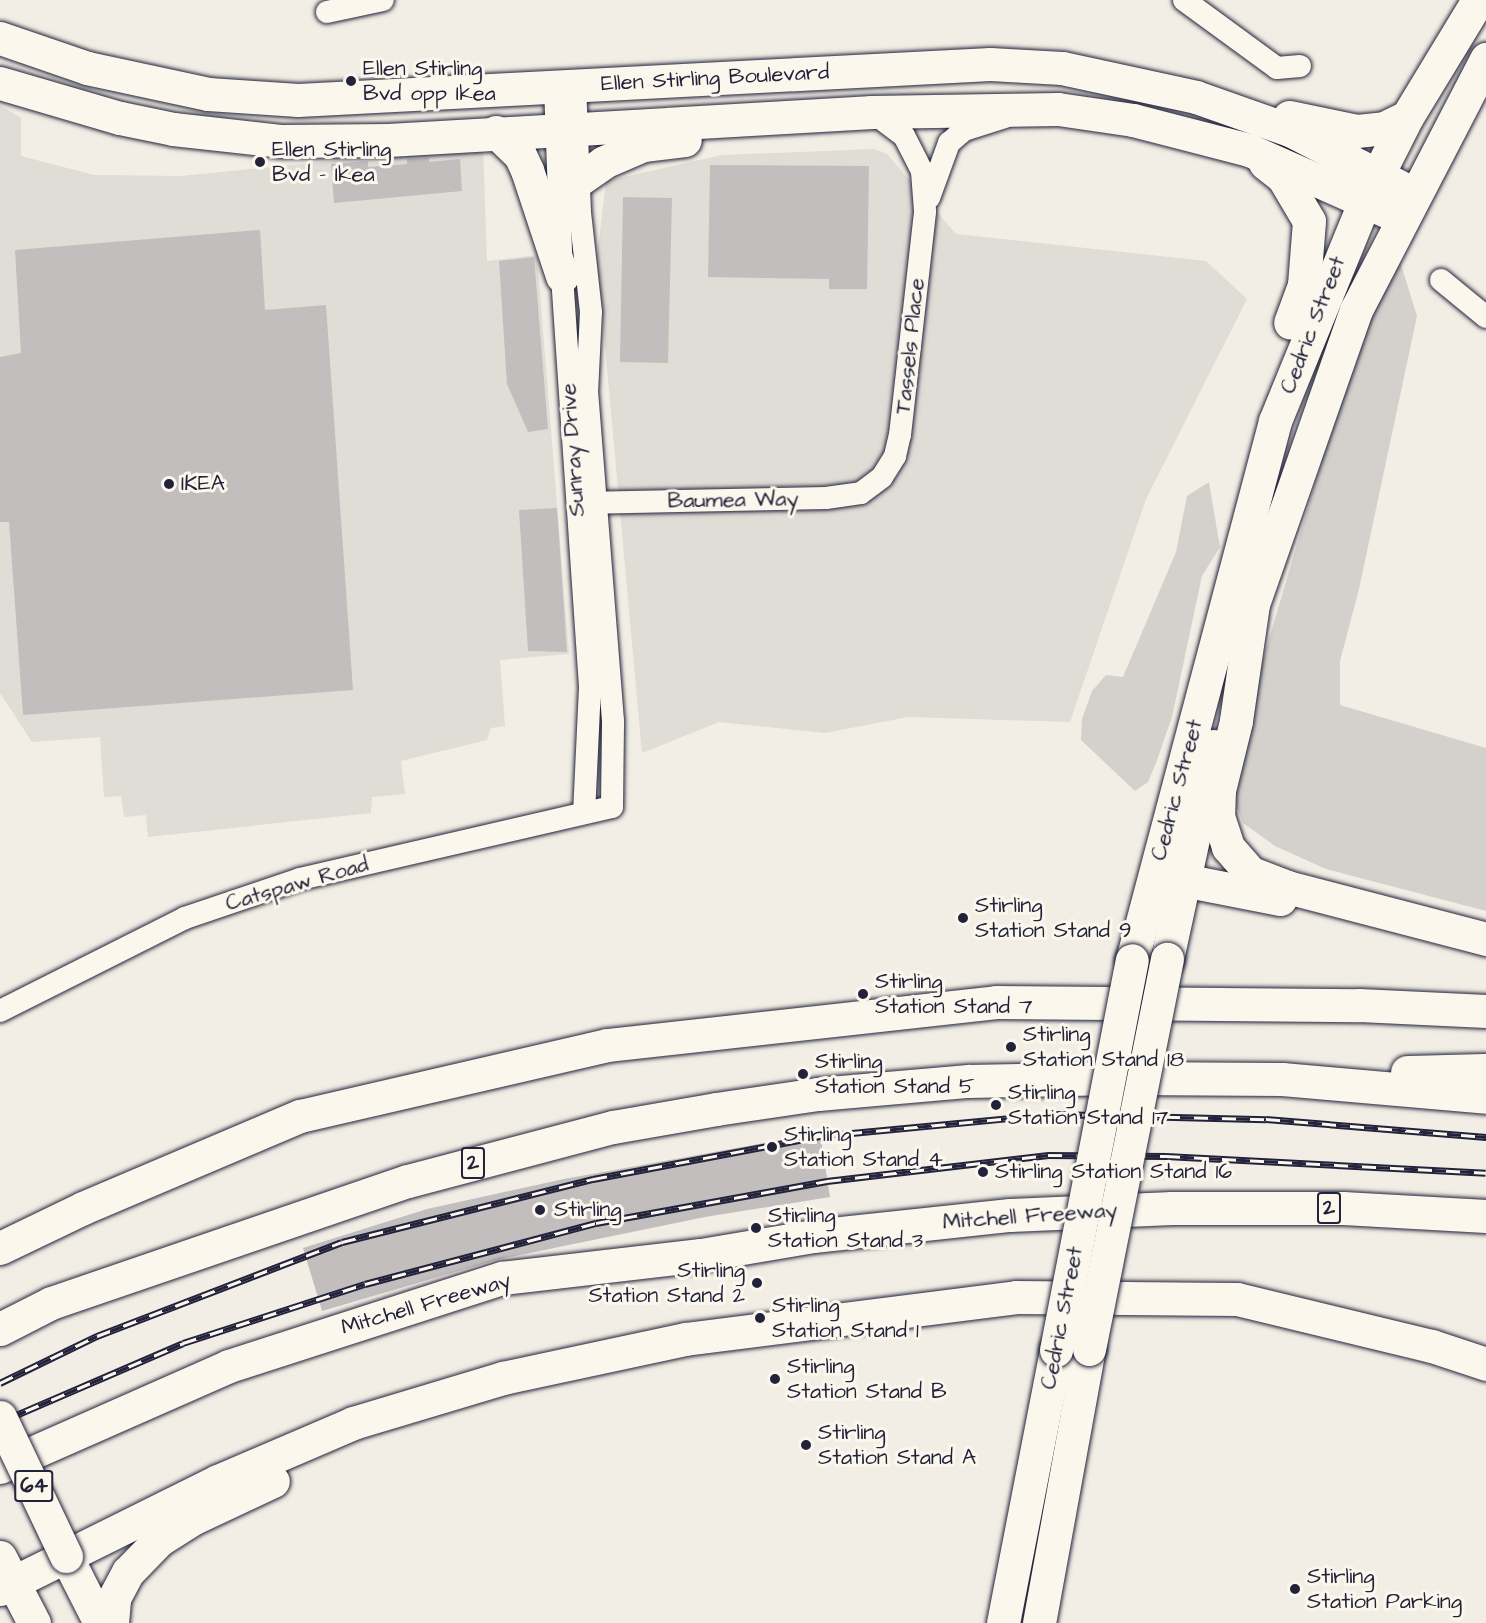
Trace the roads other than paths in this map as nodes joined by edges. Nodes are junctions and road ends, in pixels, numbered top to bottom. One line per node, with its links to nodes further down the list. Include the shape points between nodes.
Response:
1 (383, 0): 4 (street)
2 (1184, 0): 7 (street, via 1276,68)
3 (1478, 0): 13 (main road, Cedric Street)
4 (327, 12)
5 (0, 38): 9 (main road, Ellen Stirling Boulevard, via 87,68 208,94 298,100)
6 (1486, 59): 20 (main road, Cedric Street)
7 (1300, 66)
8 (0, 83): 16 (main road, Ellen Stirling Boulevard, via 120,118 250,138 342,141)
9 (565, 86): 10 (main road, Ellen Stirling Boulevard, via 990,64 1062,68); 15 (street, Sunray Drive)
10 (1196, 97): 13 (main road, via 1357,131 1384,128); 19 (main road, Ellen Stirling Boulevard, via 1292,131)
11 (1020, 107): 12 (main road, Ellen Stirling Boulevard); 17 (main road, Ellen Stirling Boulevard, via 1133,120); 21 (street, Tassels Place, via 996,122 964,129 949,142)
12 (872, 112): 14 (main road, Ellen Stirling Boulevard); 21 (street, Tassels Place, via 904,136 909,145 922,171)
13 (1407, 117): 19 (main road, Cedric Street)
14 (724, 119): 15 (main road, Ellen Stirling Boulevard); 18 (main road, via 685,140 643,146 604,162)
15 (566, 127): 16 (main road, Ellen Stirling Boulevard); 18 (street, Sunray Drive); 22 (street, Sunray Drive)
16 (496, 132): 22 (main road, via 520,155 527,170)
17 (1249, 150): 19 (main road, Ellen Stirling Boulevard); 25 (main road, via 1283,177 1310,221 1304,285 1272,368)
18 (580, 178): 27 (street, Sunray Drive, via 591,312)
19 (1371, 188): 20 (main road, Ellen Stirling Boulevard); 25 (main road, Cedric Street)
20 (1408, 206): 28 (main road, Cedric Street, via 1356,310)
21 (925, 211): 26 (street, Tassels Place, via 900,435 895,456)
22 (562, 276): 27 (street, Sunray Drive)
23 (1441, 280): 24 (street)
24 (1486, 317)
25 (1275, 421): 53 (main road, Cedric Street, bridge, via 1134,950)
26 (882, 477): 27 (street, Baumea Way, via 861,493 826,498)
27 (587, 503): 29 (street, Sunray Drive, via 614,721); 30 (street, Sunray Drive, via 590,687)
28 (1254, 597): 31 (main road, Cedric Street, via 1219,718); 32 (main road, via 1236,721 1219,790 1218,816 1227,847 1251,873)
29 (612, 807): 30 (street, Catspaw Road)
30 (584, 813): 34 (street, Catspaw Road, via 300,879 206,911)
31 (1183, 880): 32 (main road, via 1288,900); 54 (main road, Cedric Street, bridge, via 1089,1349)
32 (1344, 902): 33 (main road)
33 (1486, 939)
34 (0, 1011)
35 (1486, 1011): 39 (main road, via 1359,1005 996,1002 607,1045 300,1116)
36 (1486, 1070): 37 (main road)
37 (1282, 1079): 38 (main road, 2); 43 (main road, 2, via 968,1081 818,1094 613,1127 408,1181 293,1218 51,1303)
38 (1486, 1097)
39 (83, 1208): 41 (main road); 42 (main road)
40 (1486, 1216): 47 (main road, Mitchell Freeway / 2, via 1344,1209 1172,1208 1010,1215 813,1236 701,1255 502,1278 229,1366)
41 (0, 1229)
42 (0, 1248)
43 (0, 1329)
44 (1486, 1364): 45 (main road, via 1432,1346 1237,1299 1016,1297 685,1339)
45 (428, 1398): 48 (main road, via 353,1423 218,1481); 52 (main road, via 359,1442 194,1518 159,1540 128,1572 114,1598)
46 (0, 1417): 48 (main road, 64, bridge)
47 (0, 1467)
48 (66, 1556): 49 (main road); 51 (main road, 64)
49 (4, 1576): 50 (main road)
50 (34, 1623)
51 (100, 1623)
52 (112, 1623)
53 (1003, 1623)
54 (1039, 1623)

